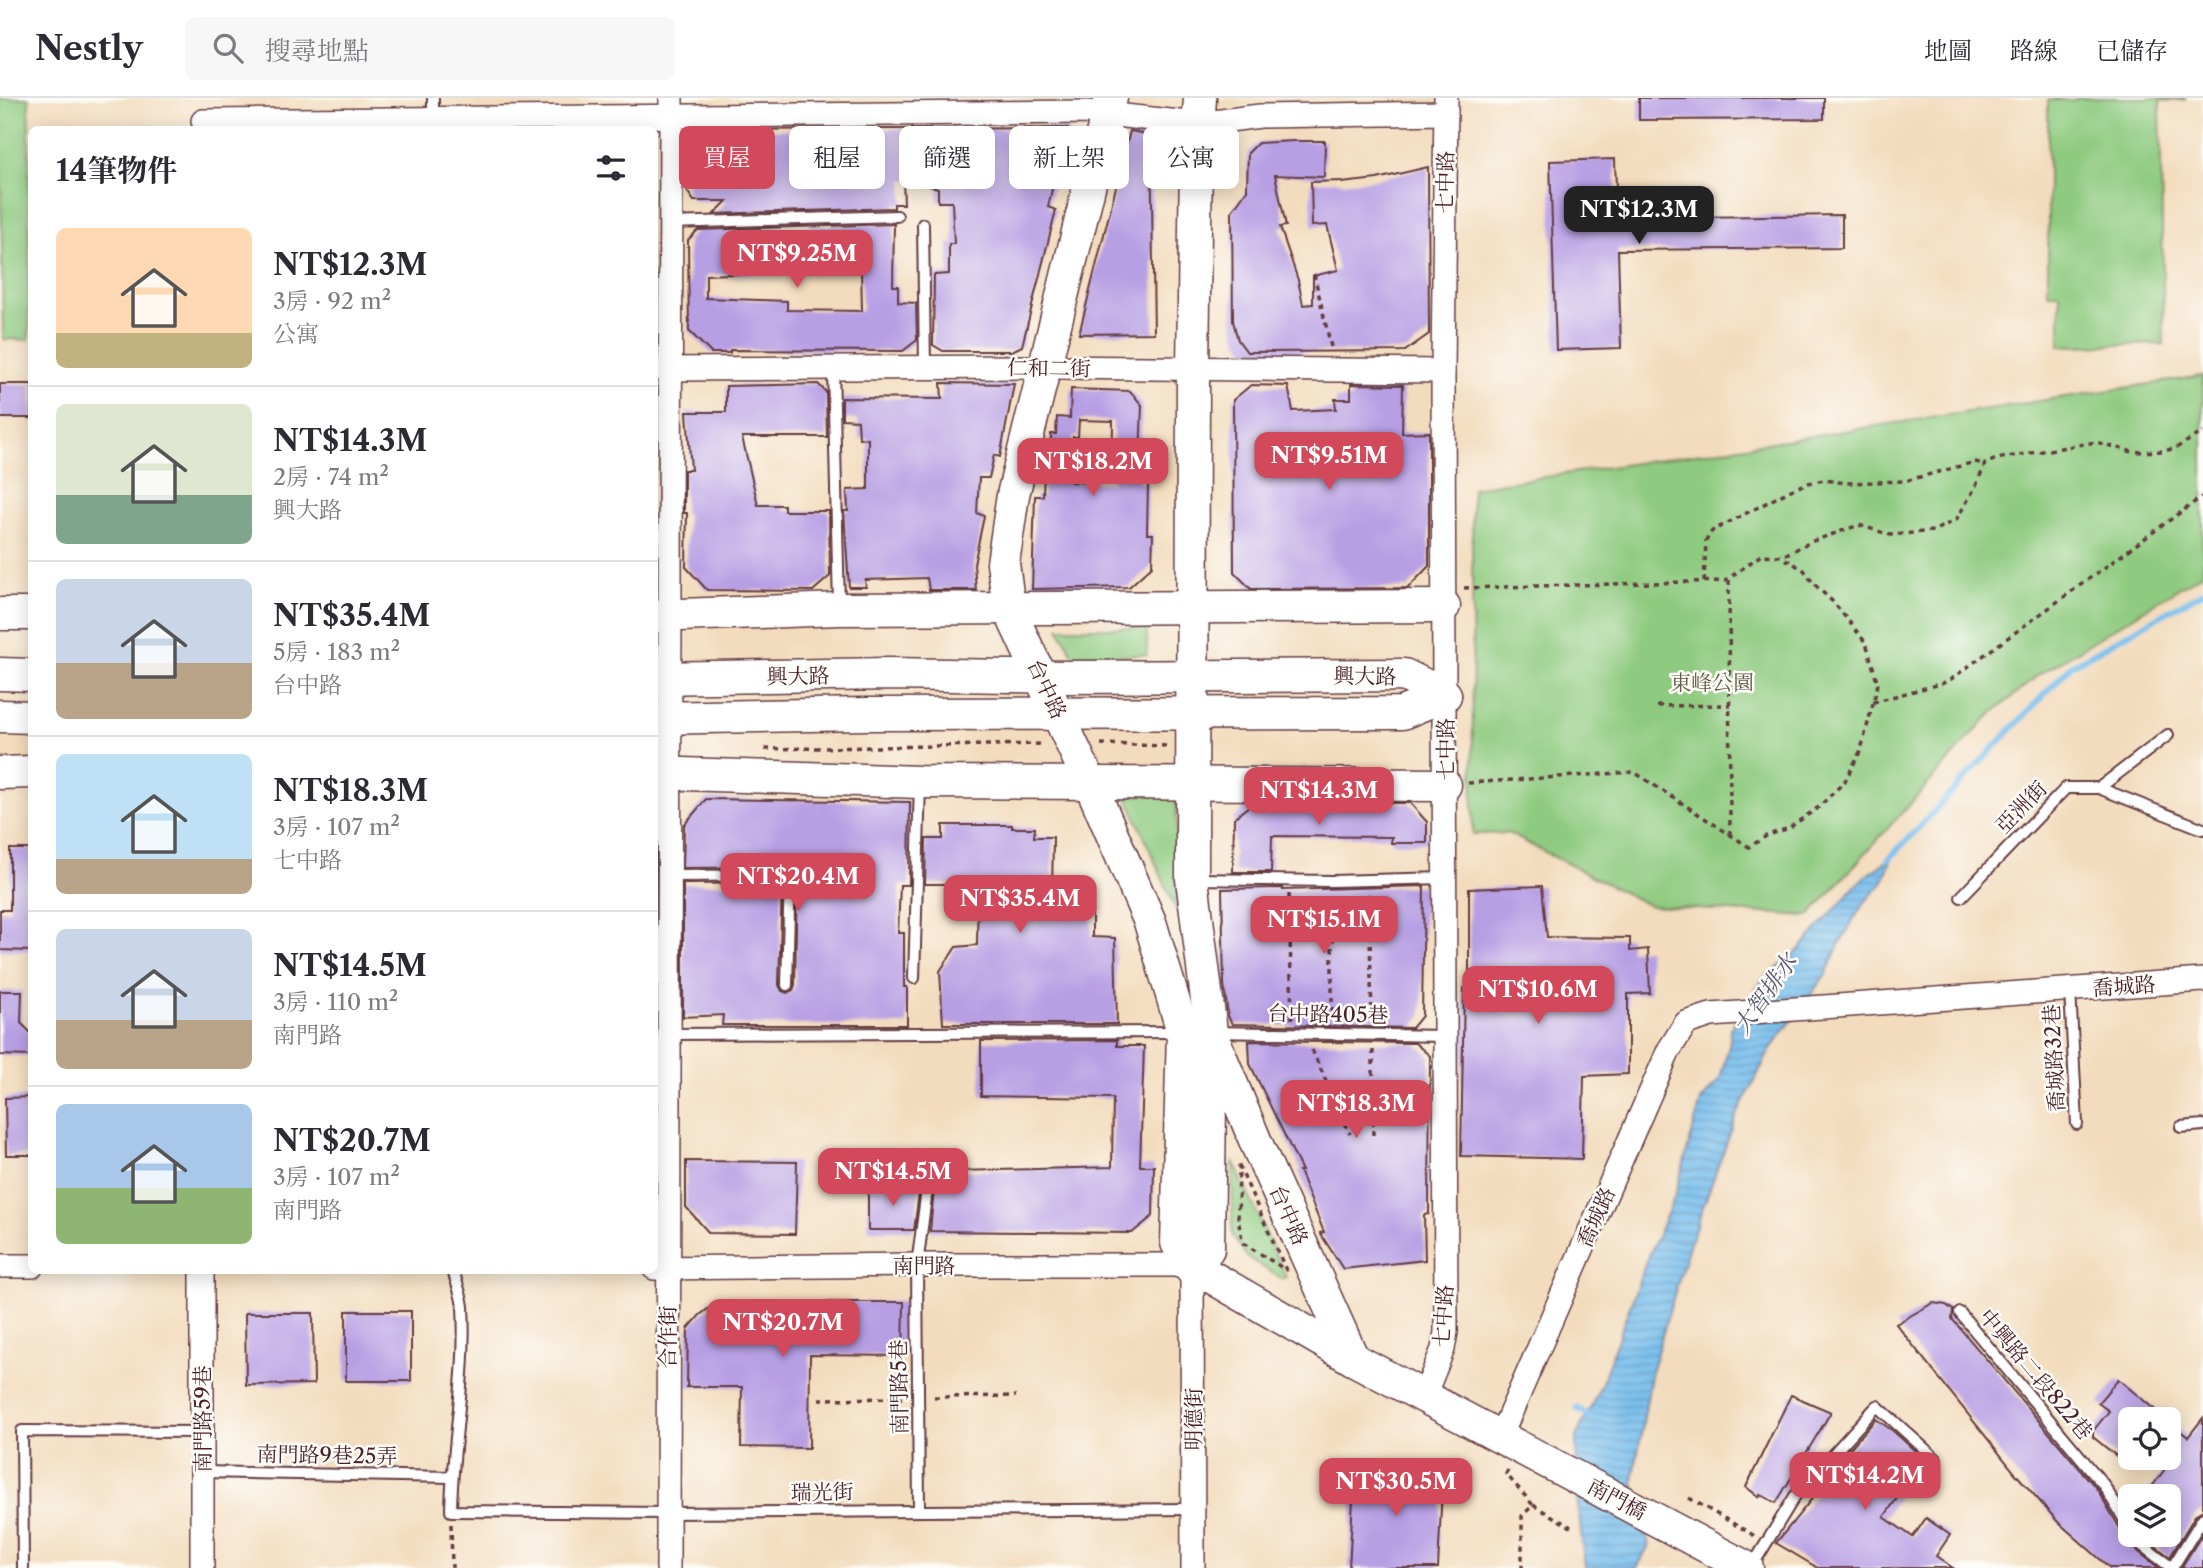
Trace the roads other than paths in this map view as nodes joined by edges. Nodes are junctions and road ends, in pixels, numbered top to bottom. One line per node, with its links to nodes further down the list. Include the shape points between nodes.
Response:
1 (1446, 105): 4 (street, via 1260,116); 15 (street, 七中路)
2 (671, 107): 3 (street, via 1073,112); 5 (street); 8 (street, 合作街)
3 (1109, 107): 4 (street); 11 (street, 台中路)
4 (1199, 111): 13 (street, 台中路)
5 (433, 115): 6 (street)
6 (203, 116)
7 (897, 216): 8 (lane)
8 (670, 223): 14 (street, 合作街)
9 (923, 224): 10 (lane)
10 (925, 367): 11 (street, 仁和二街); 12 (street, 仁和二街)
11 (1045, 367): 13 (street, 仁和二街); 19 (street, 台中路, via 1004,547)
12 (833, 368): 14 (street, 仁和二街); 18 (lane)
13 (1194, 368): 15 (street, 仁和二街); 17 (street, 台中路)
14 (662, 369): 22 (street, 合作街)
15 (1443, 371): 16 (street, 七中路)
16 (1444, 598): 17 (street); 28 (street, 七中路)
17 (1193, 607): 19 (street); 25 (street, 台中路)
18 (839, 608): 19 (street); 22 (street)
19 (1009, 608): 26 (street, 台中路)
20 (0, 614): 21 (street)
21 (28, 614)
22 (662, 616): 27 (street, 合作街)
23 (0, 674): 24 (street)
24 (28, 675)
25 (1192, 676): 26 (street, 興大路); 28 (street, 興大路, via 1404,676); 29 (street, 台中路)
26 (1041, 677): 27 (street, 興大路); 30 (street, 台中路)
27 (662, 678): 33 (street, 合作街)
28 (1445, 695): 29 (street, 興大路, via 1402,713); 41 (street, 七中路)
29 (1192, 713): 30 (street, 興大路); 40 (street, 台中路)
30 (1058, 714): 33 (street, 興大路); 39 (street, 台中路)
31 (0, 716): 32 (street)
32 (28, 717)
33 (662, 718): 36 (street, 合作街)
34 (2168, 735): 42 (lane)
35 (28, 772): 37 (street)
36 (662, 773): 38 (street); 44 (street, 合作街)
37 (0, 774)
38 (920, 782): 39 (street); 49 (lane)
39 (1090, 783): 40 (street); 53 (street, 台中路)
40 (1192, 783): 41 (street); 46 (street, 台中路)
41 (1445, 785): 45 (street, 七中路)
42 (2099, 788): 43 (lane, 亞洲街); 47 (lane, 亞洲街, via 2066,788)
43 (2203, 829)
44 (669, 876): 48 (street, 合作街); 51 (lane, via 790,875)
45 (1445, 878): 46 (lane); 55 (street, 七中路)
46 (1192, 879): 53 (street, 台中路)
47 (1961, 897)
48 (662, 952): 54 (street, 合作街)
49 (914, 978)
50 (2203, 980): 52 (street, 喬城路)
51 (787, 985)
52 (2070, 990): 56 (lane, 喬城路32巷); 71 (street, 喬城路, via 1711,1015 1686,1023 1669,1050)
53 (1197, 1032): 54 (lane, 台中路405巷); 55 (lane, 台中路405巷); 64 (street, 台中路, via 1208,1249); 68 (street, 台中路, via 1257,1145)
54 (669, 1034): 63 (street, 合作街)
55 (1444, 1036): 69 (street, 七中路, via 1446,1332)
56 (2077, 1124)
57 (2203, 1125): 58 (lane)
58 (2181, 1127)
59 (928, 1182): 60 (lane, 南門路5巷)
60 (917, 1265): 63 (street, 南門路); 64 (street, 南門路, via 1176,1265); 77 (lane, 南門路5巷)
61 (0, 1266): 62 (street)
62 (28, 1266)
63 (661, 1268): 78 (street, 合作街)
64 (1192, 1270): 68 (street); 75 (street, 明德街)
65 (202, 1274): 70 (street, 南門路59巷)
66 (454, 1274): 74 (lane, via 463,1304)
67 (1960, 1314): 76 (lane, 中興路二段822巷, via 2103,1483)
68 (1353, 1359): 69 (street)
69 (1424, 1396): 71 (street)
70 (202, 1432): 73 (street, 南門路59巷); 81 (lane, via 22,1431)
71 (1511, 1443): 85 (street, 南門橋)
72 (1936, 1460): 85 (lane, via 1877,1406 1795,1496)
73 (202, 1472): 74 (lane, 南門路9巷25弄); 82 (street, 南門路59巷)
74 (452, 1477): 78 (lane, 瑞光街, via 451,1511)
75 (1193, 1509): 77 (lane, 瑞光街); 84 (street, 明德街)
76 (2118, 1509)
77 (919, 1510): 78 (lane, 瑞光街)
78 (668, 1513): 83 (street, 合作街)
79 (2203, 1518): 86 (lane)
80 (2144, 1547): 86 (lane)
81 (23, 1568)
82 (202, 1568)
83 (668, 1568)
84 (1194, 1568)
85 (1749, 1568)
86 (2172, 1568)

